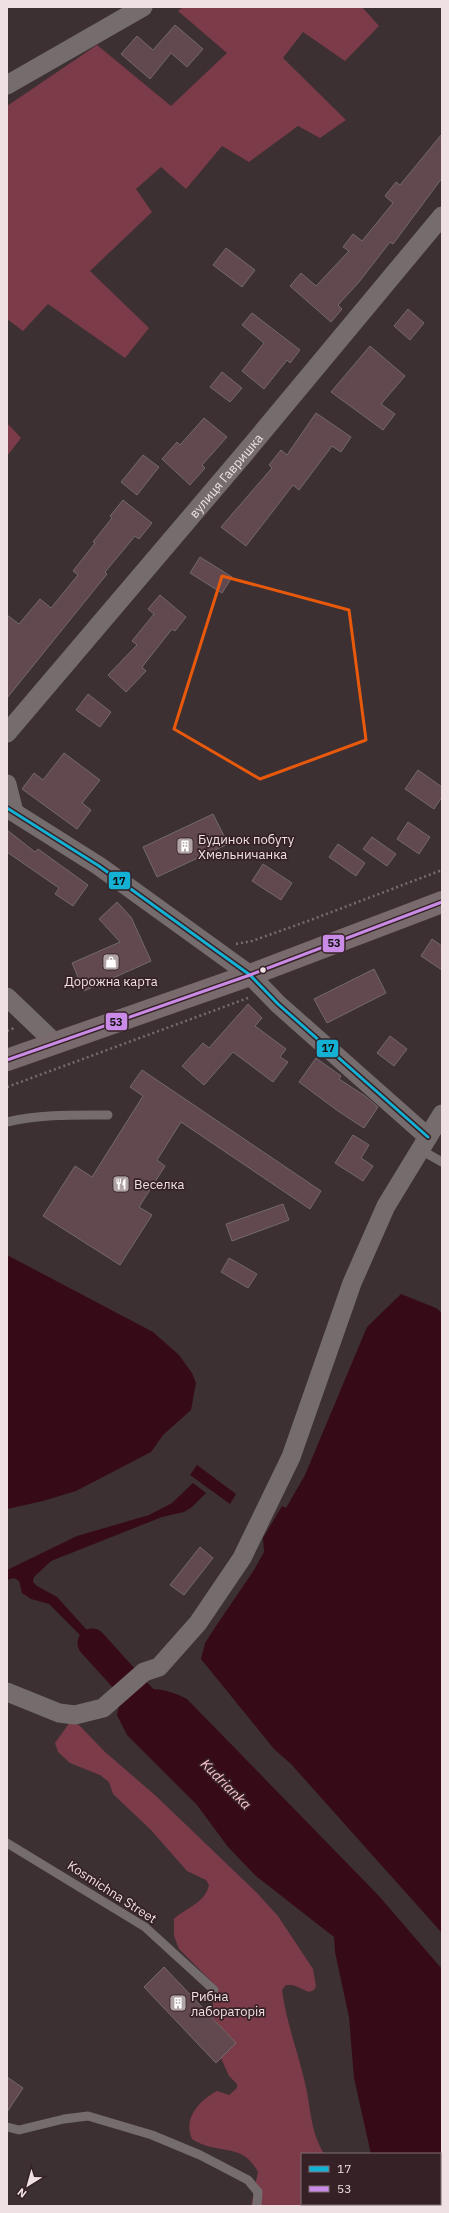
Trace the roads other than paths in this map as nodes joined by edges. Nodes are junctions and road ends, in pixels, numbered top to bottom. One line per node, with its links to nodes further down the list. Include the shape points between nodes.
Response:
1 (143, 7): 2 (street)
2 (7, 85)
3 (442, 216): 4 (street, вулиця Гавришка)
4 (7, 733)
5 (7, 784): 6 (street)
6 (10, 810): 8 (street, via 99,866)
7 (442, 902): 8 (main road)
8 (250, 975): 10 (main road); 15 (street)
9 (11, 1002): 10 (street)
10 (55, 1043): 11 (main road)
11 (7, 1060)
12 (442, 1114): 15 (street)
13 (108, 1115): 14 (lane, via 46,1116)
14 (7, 1122)
15 (424, 1143): 16 (lane); 17 (street, via 386,1206 350,1287 291,1457 242,1558 198,1622 159,1667 144,1672 104,1708 75,1715 59,1713)
16 (442, 1162)
17 (7, 1692)
18 (7, 1842): 19 (lane, Kosmichna Street, via 145,1927)
19 (214, 1990)
20 (7, 2127): 21 (lane, via 19,2130 88,2116 152,2135 200,2155 248,2180 258,2192)
21 (257, 2206)

